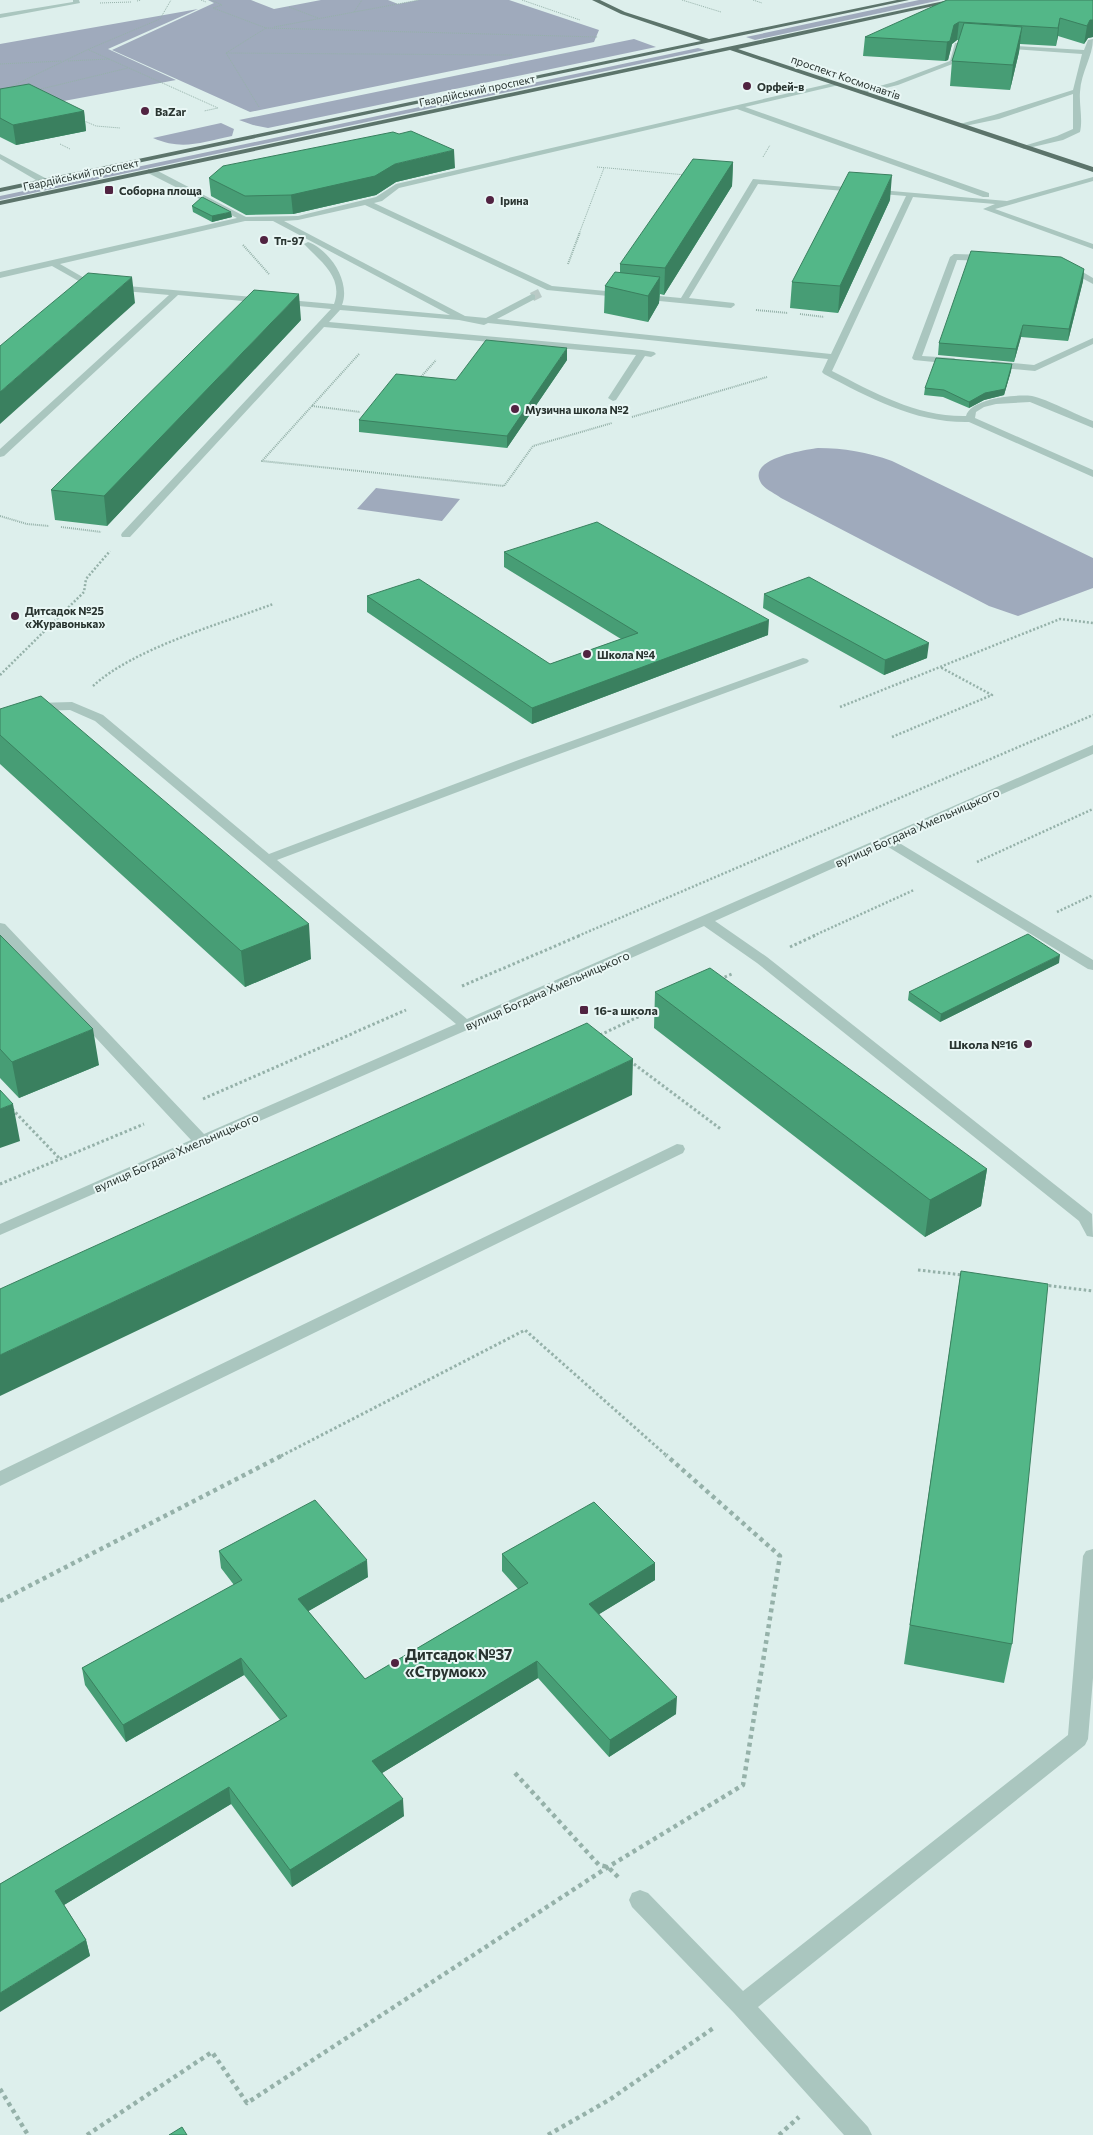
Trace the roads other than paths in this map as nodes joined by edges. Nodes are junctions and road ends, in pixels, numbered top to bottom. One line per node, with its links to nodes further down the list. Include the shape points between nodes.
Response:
1 (595, 0): 7 (main road, проспект Космонавтів, via 623,14)
2 (906, 0): 7 (main road, Гвардійський проспект)
3 (958, 0): 10 (main road, Гвардійський проспект)
4 (77, 2): 5 (street)
5 (0, 16)
6 (1093, 41): 11 (street, via 1090,41)
7 (709, 42): 10 (main road, проспект Космонавтів); 22 (main road, Гвардійський проспект)
8 (985, 45): 14 (street, via 957,44 953,62 896,84)
9 (994, 46): 11 (street)
10 (729, 48): 12 (main road, проспект Космонавтів); 20 (main road, Гвардійський проспект)
11 (1088, 52): 13 (street)
12 (837, 84): 14 (main road, проспект Космонавтів); 15 (street)
13 (1076, 91): 16 (street); 17 (street, via 1077,130)
14 (861, 92): 16 (main road, проспект Космонавтів)
15 (738, 107): 25 (street, via 396,186 379,199); 26 (street)
16 (960, 126): 17 (main road, проспект Космонавтів)
17 (1024, 147): 19 (main road, проспект Космонавтів)
18 (0, 156): 22 (street)
19 (1093, 170)
20 (151, 171): 27 (main road, Гвардійський проспект); 29 (street)
21 (1093, 179): 26 (street)
22 (44, 181): 23 (main road, Гвардійський проспект)
23 (0, 190)
24 (911, 194): 26 (street); 39 (street, via 756,181); 46 (street)
25 (366, 202): 28 (street, via 298,218); 37 (street)
26 (1007, 202): 31 (street, via 987,209)
27 (0, 203)
28 (273, 218): 29 (street); 30 (street)
29 (245, 219): 33 (street)
30 (288, 226): 41 (street, via 320,253 337,275 341,295); 42 (street)
31 (1093, 247)
32 (999, 259): 47 (street, via 954,257 917,358)
33 (53, 262): 35 (street); 38 (street, via 91,286)
34 (1053, 263): 36 (street, via 1062,264)
35 (0, 275)
36 (1093, 281)
37 (554, 288): 39 (street); 43 (street)
38 (176, 294): 41 (street); 52 (street)
39 (684, 300): 40 (street)
40 (731, 305)
41 (336, 308): 42 (street); 44 (street)
42 (463, 318): 43 (street)
43 (484, 322): 46 (street)
44 (322, 324): 49 (street, via 647,354); 54 (street)
45 (1093, 341): 48 (street, via 1035,368)
46 (834, 357): 50 (street, via 827,372 878,398 938,418)
47 (966, 362)
48 (986, 364)
49 (613, 398)
50 (970, 419): 51 (street, via 972,412 988,403 1012,398 1032,399); 53 (street)
51 (1093, 426)
52 (0, 454)
53 (1093, 474)
54 (126, 535)
55 (803, 661): 59 (street)
56 (0, 719): 59 (street, via 36,707 72,706 100,718)
57 (1093, 749): 58 (street, вулиця Богдана Хмельницького)
58 (886, 840): 60 (street, вулиця Богдана Хмельницького); 62 (street)
59 (268, 859): 63 (street)
60 (705, 920): 63 (street, вулиця Богдана Хмельницького); 67 (street, via 762,960 1086,1218)
61 (0, 927): 64 (street)
62 (1093, 966)
63 (466, 1025): 64 (street, вулиця Богдана Хмельницького)
64 (202, 1141): 66 (street, вулиця Богдана Хмельницького)
65 (678, 1148): 68 (street)
66 (0, 1230)
67 (1093, 1232)
68 (0, 1479)
69 (1093, 1556): 71 (street, via 1078,1739)
70 (640, 1900): 71 (street)
71 (742, 2006): 72 (street)
72 (860, 2135)

